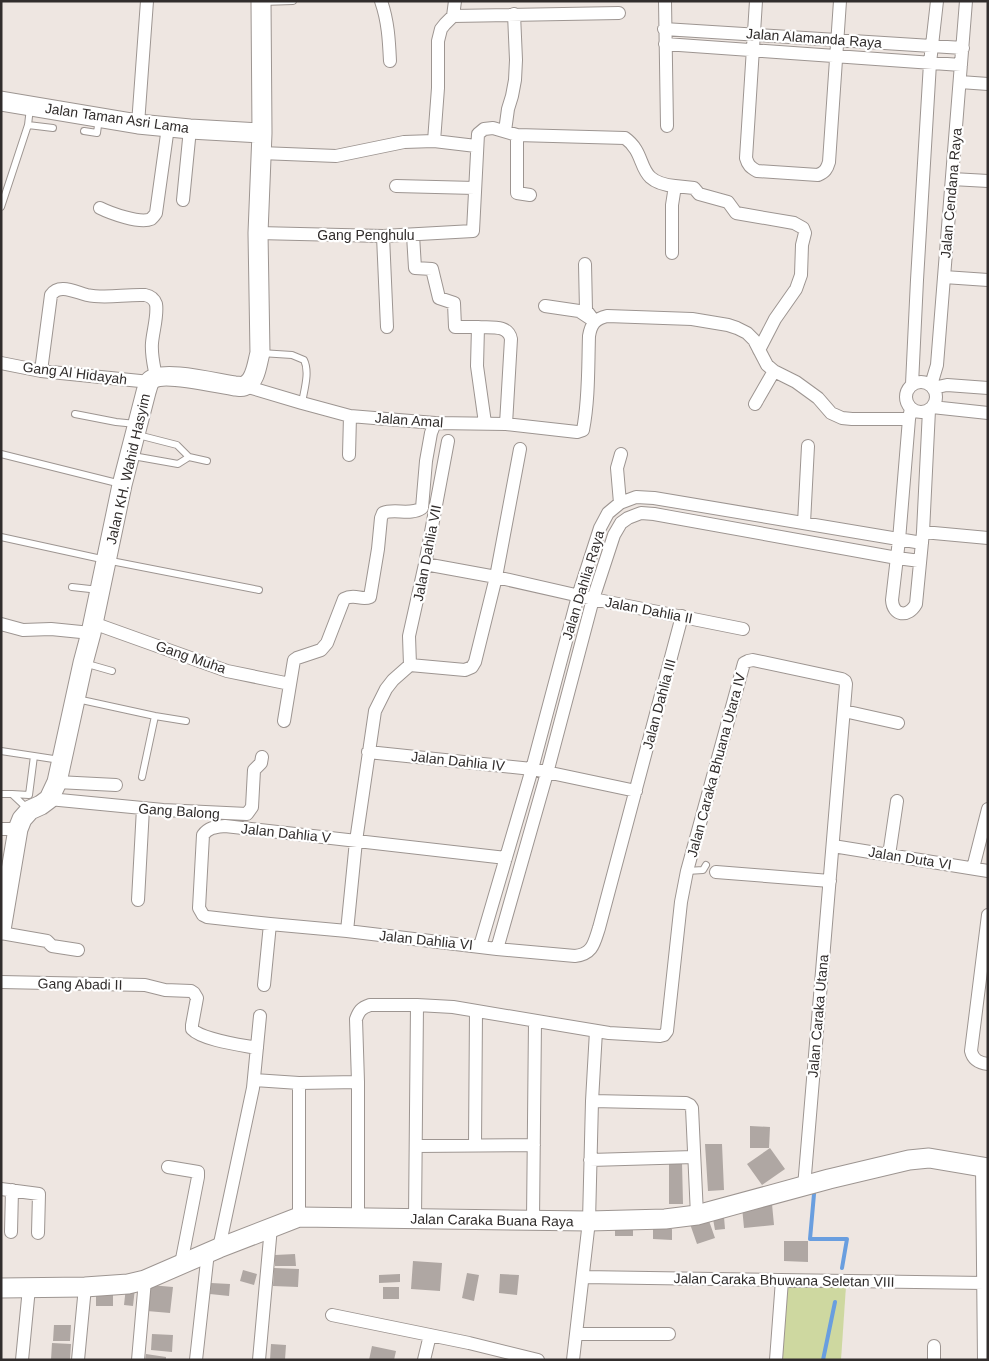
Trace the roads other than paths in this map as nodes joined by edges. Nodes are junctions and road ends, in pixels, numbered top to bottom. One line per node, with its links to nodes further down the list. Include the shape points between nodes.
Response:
1 (147, 1): 31 (street)
2 (261, 1): 3 (lane); 37 (street)
3 (293, 1)
4 (381, 1): 22 (street)
5 (455, 1): 13 (street)
6 (665, 1): 14 (street)
7 (756, 1): 15 (street)
8 (840, 1): 16 (street)
9 (937, 1): 18 (street, Jalan Cendana Raya)
10 (966, 1): 19 (street, Jalan Cendana Raya)
11 (521, 10): 12 (street); 13 (street); 38 (street, via 515,80 508,109)
12 (619, 14)
13 (453, 16): 39 (street, via 441,30 438,41)
14 (664, 29): 15 (street, Jalan Alamanda Raya); 17 (street)
15 (753, 35): 16 (street, Jalan Alamanda Raya); 20 (street)
16 (837, 40): 18 (street, Jalan Alamanda Raya); 21 (street)
17 (665, 44): 20 (street, Jalan Alamanda Raya); 32 (street)
18 (932, 46): 19 (street, Jalan Alamanda Raya); 23 (street, Jalan Cendana Raya)
19 (963, 48): 24 (street, Jalan Cendana Raya)
20 (752, 51): 21 (street, Jalan Alamanda Raya); 21 (street, via 746,158 750,167 757,171 818,175 824,172 829,162)
21 (836, 56): 23 (street, Jalan Alamanda Raya)
22 (390, 61)
23 (930, 63): 24 (street, Jalan Alamanda Raya); 68 (street, Jalan Cendana Raya)
24 (962, 65): 25 (street, Jalan Cendana Raya)
25 (960, 82): 26 (street); 42 (street, Jalan Cendana Raya)
26 (988, 84)
27 (1, 101): 28 (street, Jalan Taman Asri Lama)
28 (31, 105): 29 (street, Jalan Taman Asri Lama); 30 (lane)
29 (99, 118): 31 (street, Jalan Taman Asri Lama); 36 (lane, via 97,133)
30 (28, 124): 34 (lane); 49 (lane)
31 (138, 124): 33 (street, Jalan Taman Asri Lama)
32 (667, 126)
33 (168, 127): 35 (street, Jalan Taman Asri Lama); 50 (street, via 156,212 152,218 118,216)
34 (52, 128)
35 (190, 129): 37 (street, Jalan Taman Asri Lama); 48 (street)
36 (84, 131)
37 (262, 133): 41 (street)
38 (511, 133): 40 (street, via 484,129 478,134); 45 (street, via 625,138 638,151 651,178); 47 (street, via 517,193)
39 (434, 140): 40 (street); 41 (street, via 404,142 336,156)
40 (476, 146): 46 (street)
41 (261, 153): 51 (street)
42 (952, 180): 43 (street); 56 (street, Jalan Cendana Raya)
43 (988, 181)
44 (396, 186): 46 (street)
45 (676, 186): 54 (street, via 672,205); 62 (street, via 694,188 699,194 728,202 736,213 794,223 803,228 801,275 796,290 775,319)
46 (476, 188): 52 (street, Gang Penghulu, via 473,231)
47 (530, 195)
48 (183, 200)
49 (1, 207)
50 (100, 208)
51 (258, 233): 53 (street, Gang Penghulu); 63 (street)
52 (413, 235): 53 (street, Gang Penghulu); 61 (street, via 415,268 432,269 439,298 454,303 456,327)
53 (383, 236): 60 (street)
54 (672, 253)
55 (585, 264): 59 (street, via 586,310)
56 (944, 277): 57 (street); 70 (street, Jalan Cendana Raya, via 937,365)
57 (988, 280)
58 (545, 306): 59 (street, via 579,311)
59 (595, 322): 62 (street, via 615,316 692,319 728,325 747,333); 81 (street, Jalan Amal, via 589,336 583,430)
60 (387, 327)
61 (478, 327): 80 (street, via 477,366); 81 (street, via 502,328 507,330 511,339)
62 (759, 350): 66 (street)
63 (260, 353): 69 (street, via 256,372); 72 (lane, via 292,355 304,360 306,372)
64 (1, 363): 65 (street, Gang Al Hidayah)
65 (41, 371): 67 (street, Gang Al Hidayah); 67 (street, via 54,291 119,297 142,295 150,296 156,305)
66 (774, 371): 73 (street); 77 (street, via 796,382 818,398 831,413 842,418 852,420)
67 (153, 380): 69 (street, Jalan KH. Wahid Hasyim, via 172,376); 82 (street, Jalan KH. Wahid Hasyim, via 146,392)
68 (912, 384): 70 (street, via 924,381); 77 (street, via 905,398)
69 (246, 386): 72 (street, Jalan Amal)
70 (932, 386): 71 (street); 74 (street, via 936,398)
71 (988, 388)
72 (302, 403): 78 (street, Jalan Amal)
73 (755, 404)
74 (931, 409): 75 (street); 77 (street); 96 (street)
75 (988, 413)
76 (75, 414): 82 (lane)
77 (910, 414): 98 (street)
78 (350, 416): 79 (street, Jalan Amal); 88 (street)
79 (436, 423): 80 (street, Jalan Amal); 116 (street, via 426,461 422,508 413,512 383,513 370,597 344,599 328,643 321,650 294,660)
80 (485, 423): 81 (street, Jalan Amal)
81 (506, 424)
82 (136, 429): 89 (street, Jalan KH. Wahid Hasyim); 90 (lane, via 177,446)
83 (448, 441): 102 (street, Jalan Dahlia VII)
84 (808, 446): 94 (street)
85 (520, 450): 103 (street)
86 (1, 454): 92 (lane)
87 (621, 454): 93 (street, via 617,468)
88 (349, 455)
89 (129, 456): 90 (lane, via 178,464); 92 (street, Jalan KH. Wahid Hasyim)
90 (189, 457): 91 (lane)
91 (207, 461)
92 (122, 485): 100 (street, Jalan KH. Wahid Hasyim)
93 (620, 503): 94 (street, via 636,497 654,498); 107 (street, Jalan Dahlia Raya, via 608,513 600,528)
94 (804, 523): 98 (street)
95 (1, 537): 100 (lane)
96 (922, 537): 97 (street); 98 (street); 101 (street)
97 (988, 538)
98 (899, 540): 99 (street)
99 (897, 558): 101 (street, Jalan Dahlia Raya); 101 (street, via 892,606 896,612 905,614 916,604); 108 (street, Jalan Dahlia Raya, via 640,513 621,523 614,535)
100 (106, 560): 105 (street, Jalan KH. Wahid Hasyim); 106 (lane)
101 (920, 560)
102 (425, 564): 103 (street, Jalan Dahlia II); 114 (street, Jalan Dahlia VII, via 410,636)
103 (496, 577): 107 (street, Jalan Dahlia II); 114 (street, via 472,667 465,670)
104 (72, 587): 105 (lane)
105 (100, 590): 111 (street, Jalan KH. Wahid Hasyim)
106 (259, 590)
107 (578, 596): 108 (street, Jalan Dahlia II); 128 (street, Jalan Dahlia Raya)
108 (594, 599): 109 (street, Jalan Dahlia II); 129 (street, Jalan Dahlia Raya)
109 (682, 616): 112 (street, Jalan Dahlia II); 133 (street, Jalan Dahlia III)
110 (1, 624): 111 (street, Gang Muha, via 23,630)
111 (92, 628): 113 (street, Jalan KH. Wahid Hasyim); 116 (street, Gang Muha, via 227,670)
112 (743, 628)
113 (83, 663): 115 (lane); 117 (street, Jalan KH. Wahid Hasyim)
114 (410, 664): 124 (street, via 381,696)
115 (112, 671)
116 (290, 684): 121 (street)
117 (76, 698): 119 (lane); 127 (street, Jalan KH. Wahid Hasyim)
118 (844, 711): 122 (street); 143 (street, Jalan Caraka Bhuana Utara IV); 148 (street, Jalan Caraka Bhuana Utara IV, via 845,681 753,660 744,664)
119 (155, 716): 120 (lane); 130 (lane)
120 (186, 721)
121 (284, 721)
122 (898, 723)
123 (1, 751): 125 (lane)
124 (368, 752): 128 (street, Jalan Dahlia IV); 142 (street)
125 (34, 756): 127 (lane); 135 (lane, via 29,794)
126 (262, 757): 138 (street, Gang Balong, via 262,763 254,770 252,807 247,814)
127 (62, 760): 131 (street, Jalan KH. Wahid Hasyim)
128 (532, 769): 129 (street, Jalan Dahlia IV); 145 (street, Jalan Dahlia Raya)
129 (547, 773): 133 (street); 158 (street, Jalan Dahlia Raya)
130 (142, 777)
131 (57, 782): 132 (street); 136 (street, Jalan KH. Wahid Hasyim)
132 (116, 785)
133 (636, 791): 160 (street, Jalan Dahlia III, via 597,934 590,951)
134 (1, 794): 135 (lane)
135 (12, 794): 140 (lane)
136 (49, 799): 138 (street, Gang Balong); 140 (street)
137 (897, 801): 144 (street)
138 (143, 808): 151 (street)
139 (988, 809): 146 (street)
140 (30, 810): 141 (street)
141 (10, 829): 155 (street)
142 (356, 841): 145 (street); 152 (street, Jalan Dahlia V, via 225,826 206,830 203,835); 156 (street)
143 (833, 846): 144 (street, Jalan Duta VI); 150 (street, Jalan Caraka Utana)
144 (890, 855): 146 (street, Jalan Duta VI)
145 (506, 858): 157 (street, Jalan Dahlia Raya)
146 (973, 868): 149 (street, Jalan Duta VI)
147 (711, 869): 148 (lane); 150 (street)
148 (686, 871): 167 (street, Jalan Caraka Bhuana Utara IV, via 667,1031 660,1036)
149 (988, 871)
150 (830, 881): 181 (street, Jalan Caraka Utana)
151 (138, 900)
152 (199, 908): 154 (street, Jalan Dahlia VI, via 207,917)
153 (988, 916): 169 (street, via 972,1050 975,1060)
154 (270, 924): 156 (street, Jalan Dahlia VI); 162 (street)
155 (1, 931): 159 (street)
156 (348, 931): 157 (street, Jalan Dahlia VI)
157 (480, 946): 158 (street, Jalan Dahlia VI)
158 (497, 949): 160 (street, Jalan Dahlia VI)
159 (78, 950)
160 (583, 955)
161 (1, 982): 168 (street, Gang Abadi II, via 145,985 194,992 197,998 192,1029 196,1033)
162 (264, 985)
163 (417, 1005): 164 (street, Jalan Caraka Bhuana Utara IV); 171 (street, Jalan Caraka Bhuana Utara IV, via 370,1005 362,1008 356,1019); 176 (street)
164 (476, 1011): 166 (street, Jalan Caraka Bhuana Utara IV); 174 (street)
165 (260, 1016): 168 (street)
166 (535, 1021): 167 (street, Jalan Caraka Bhuana Utara IV); 175 (street)
167 (596, 1031): 173 (street)
168 (257, 1048): 170 (street)
169 (988, 1064)
170 (254, 1080): 172 (street); 192 (street)
171 (358, 1082): 172 (street); 185 (street)
172 (299, 1083): 184 (street)
173 (592, 1101): 177 (street, via 690,1105); 178 (street)
174 (475, 1145): 175 (street); 176 (street)
175 (534, 1145): 187 (street)
176 (416, 1146): 186 (street)
177 (694, 1158): 178 (street); 183 (street)
178 (590, 1160): 188 (street)
179 (168, 1167): 193 (street, via 198,1172)
180 (985, 1167): 181 (street, Jalan Caraka Buana Raya, via 929,1158 909,1160); 197 (street)
181 (815, 1184): 183 (street, Jalan Caraka Buana Raya)
182 (7, 1190): 190 (street); 191 (street, via 39,1194)
183 (697, 1215): 188 (street, Jalan Caraka Buana Raya)
184 (299, 1217): 185 (street, Jalan Caraka Buana Raya); 189 (street, Jalan Caraka Buana Raya)
185 (358, 1218): 186 (street, Jalan Caraka Buana Raya)
186 (415, 1219): 187 (street, Jalan Caraka Buana Raya)
187 (533, 1220): 188 (street, Jalan Caraka Buana Raya)
188 (589, 1221): 194 (street)
189 (271, 1227): 192 (street, Jalan Caraka Buana Raya); 210 (street)
190 (11, 1232)
191 (38, 1233)
192 (213, 1250): 193 (street, Jalan Caraka Buana Raya); 209 (street)
193 (181, 1264): 195 (street, Jalan Caraka Buana Raya)
194 (583, 1277): 196 (street, Jalan Caraka Bhuwana Seletan VIII); 202 (street)
195 (144, 1280): 198 (street, Jalan Caraka Buana Raya); 208 (street)
196 (782, 1280): 197 (street, Jalan Caraka Bhuwana Seletan VIII); 214 (street)
197 (984, 1283): 216 (street)
198 (85, 1287): 200 (street, Jalan Caraka Buana Raya); 207 (street)
199 (1, 1288): 200 (street, Jalan Caraka Buana Raya)
200 (29, 1288): 206 (street)
201 (332, 1315): 204 (street)
202 (576, 1334): 203 (street); 213 (street)
203 (669, 1334)
204 (430, 1335): 211 (street); 212 (street)
205 (934, 1346): 215 (street)
206 (22, 1360)
207 (78, 1360)
208 (138, 1360)
209 (196, 1360)
210 (260, 1360)
211 (424, 1360)
212 (538, 1360)
213 (574, 1360)
214 (776, 1360)
215 (934, 1360)
216 (984, 1360)

